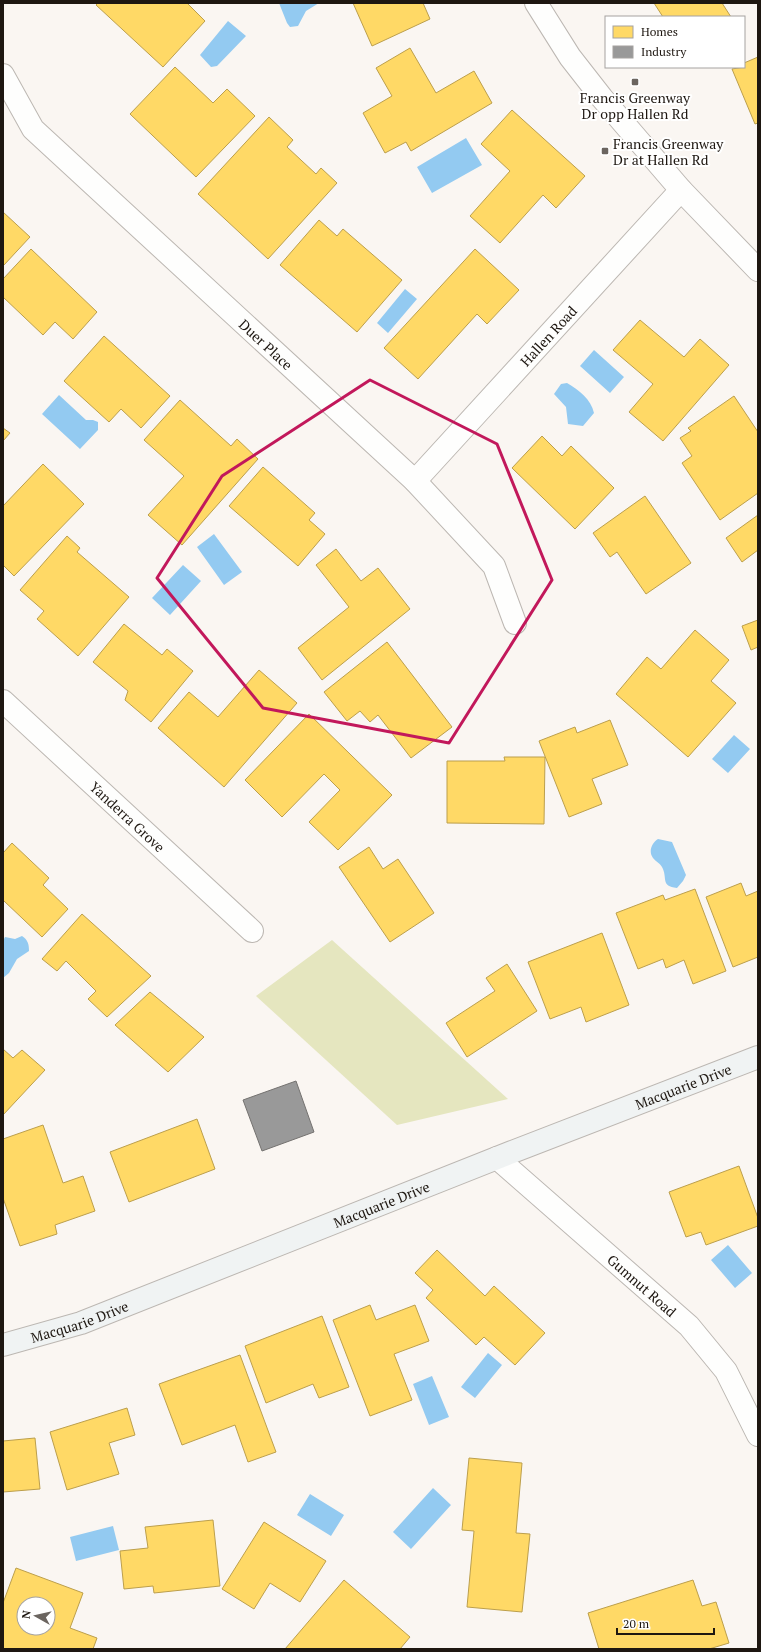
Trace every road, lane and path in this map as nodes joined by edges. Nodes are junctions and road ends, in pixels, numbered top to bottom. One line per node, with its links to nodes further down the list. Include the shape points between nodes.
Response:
1 (536, 3): 3 (street, via 570,57 602,98)
2 (3, 75): 5 (street, Duer Place, via 33,129)
3 (682, 190): 4 (street); 5 (street, Hallen Road)
4 (758, 270)
5 (415, 481): 6 (street, Duer Place, via 494,566)
6 (515, 623)
7 (3, 701): 8 (street, Yanderra Grove)
8 (252, 931)
9 (758, 1057): 10 (main road, Macquarie Drive)
10 (497, 1158): 11 (main road, Macquarie Drive, via 81,1323); 12 (street, Gumnut Road, via 689,1326 726,1371)
11 (3, 1345)
12 (758, 1435)

